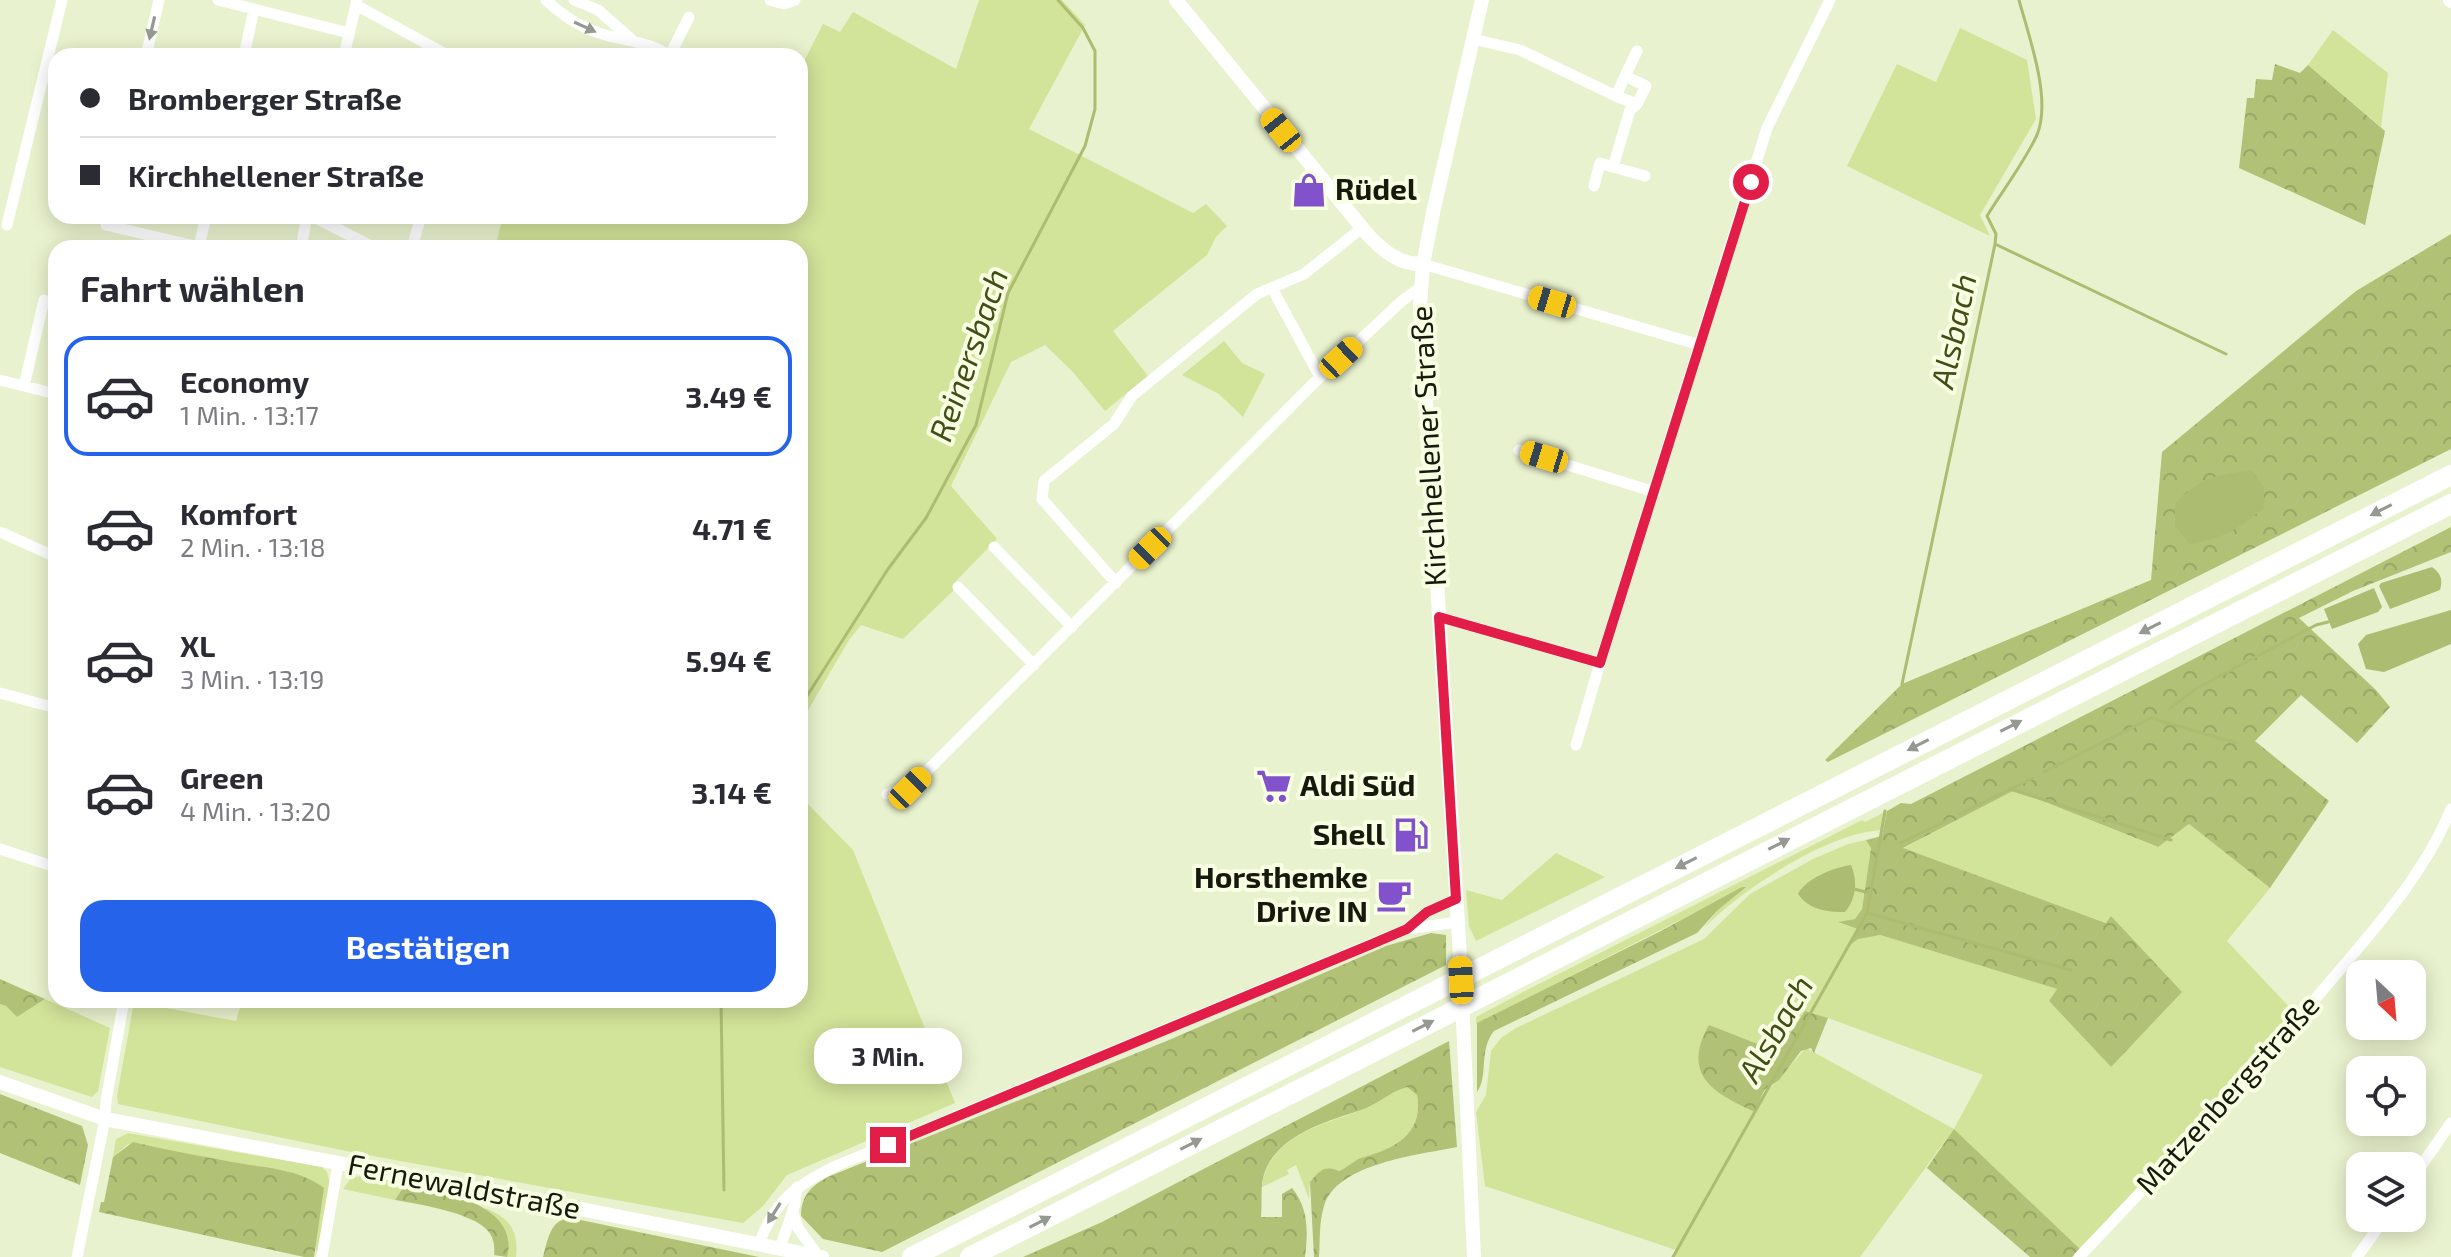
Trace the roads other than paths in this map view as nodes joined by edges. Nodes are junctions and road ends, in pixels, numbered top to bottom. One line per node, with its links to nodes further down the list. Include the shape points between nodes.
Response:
1 (62, 0): 17 (street)
2 (159, 0): 18 (street, one-way to 18)
3 (218, 0): 12 (street)
4 (546, 0): 15 (street, one-way to 15, via 582,27)
5 (574, 0): 15 (street, via 598,10)
6 (770, 0): 10 (street)
7 (1176, 0): 35 (main road)
8 (1482, 0): 16 (main road, Kirchhellener Straße)
9 (1830, 0): 42 (street, via 1767,128)
10 (790, 2)
11 (356, 3): 14 (street); 21 (street)
12 (254, 9): 14 (street); 19 (street)
13 (689, 17): 23 (street)
14 (349, 33): 20 (street)
15 (631, 39): 22 (street)
16 (1473, 39): 27 (street, via 1520,50); 38 (main road, Kirchhellener Straße)
17 (50, 48)
18 (148, 48)
19 (246, 48)
20 (348, 48)
21 (435, 48)
22 (653, 48)
23 (674, 48)
24 (1637, 51): 26 (street)
25 (48, 57): 34 (street)
26 (1625, 76): 27 (street); 28 (street, via 1646,86)
27 (1616, 96): 28 (street)
28 (1637, 104): 29 (street, via 1630,110)
29 (1613, 167): 30 (street); 31 (street, via 1600,163)
30 (1645, 176)
31 (1594, 186)
32 (106, 224): 36 (street)
33 (326, 224): 37 (street)
34 (7, 225)
35 (1362, 228): 38 (main road, via 1399,260); 40 (street, via 1304,274)
36 (169, 240)
37 (359, 240)
38 (1423, 264): 39 (main road, Kirchhellener Straße); 42 (street)
39 (1421, 287): 43 (street); 56 (main road, Kirchhellener Straße)
40 (1272, 288): 43 (street); 54 (street, via 1257,294 1132,396 1114,424 1044,481 1042,499)
41 (44, 300): 45 (street)
42 (1700, 345): 49 (street)
43 (1320, 377): 54 (street)
44 (0, 380): 45 (street)
45 (24, 386): 46 (street)
46 (48, 392)
47 (1519, 450): 49 (street)
48 (2451, 475): 84 (highway, one-way to 84)
49 (1655, 492): 58 (street)
50 (2451, 504): 85 (highway, one-way to 50)
51 (0, 532): 53 (street)
52 (994, 547): 57 (street)
53 (48, 553)
54 (1116, 583): 57 (street)
55 (958, 587): 59 (street)
56 (1439, 617): 58 (street); 67 (main road, Kirchhellener Straße)
57 (1072, 627): 59 (street)
58 (1600, 663): 62 (street)
59 (1034, 665): 63 (street, via 910,788)
60 (0, 693): 61 (street)
61 (48, 706)
62 (1576, 745)
63 (887, 794)
64 (2451, 809): 87 (street, Matzenbergstraße, via 2391,908 2165,1169)
65 (0, 849): 66 (street)
66 (48, 865)
67 (1456, 899): 68 (main road, Kirchhellener Straße); 69 (street, via 1427,912)
68 (1458, 922): 69 (street); 86 (main road, Kirchhellener Straße)
69 (1407, 929): 76 (street, via 836,1166)
70 (123, 1008): 72 (street)
71 (0, 1082): 72 (main road, Fernewaldstraße)
72 (105, 1119): 75 (main road, Fernewaldstraße); 81 (street)
73 (2451, 1123): 74 (street)
74 (2426, 1159)
75 (338, 1164): 79 (main road, Fernewaldstraße); 82 (street)
76 (797, 1187): 77 (street); 79 (street, one-way to 79, via 774,1211)
77 (793, 1211): 80 (street); 83 (street, via 798,1228)
78 (2375, 1232): 88 (street)
79 (759, 1244): 80 (main road, Fernewaldstraße)
80 (780, 1248): 83 (main road, Fernewaldstraße)
81 (77, 1257)
82 (322, 1257)
83 (820, 1257)
84 (912, 1257)
85 (970, 1257)
86 (1474, 1257)
87 (2079, 1257)
88 (2357, 1257)

